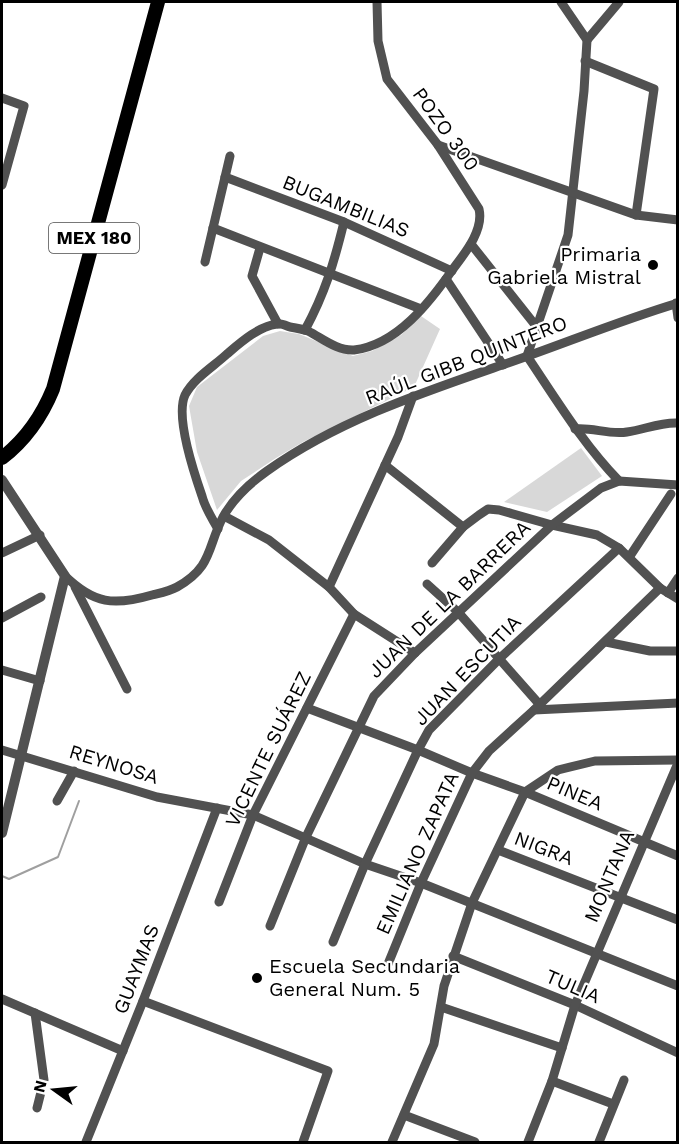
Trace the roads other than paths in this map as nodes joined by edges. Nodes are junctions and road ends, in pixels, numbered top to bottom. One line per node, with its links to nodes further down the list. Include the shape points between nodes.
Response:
1 (158, 2): 33 (main road, MEX 180, via 53,390 33,425)
2 (377, 2): 8 (street, POZO 300, via 378,41 387,79)
3 (561, 2): 5 (street)
4 (619, 2): 5 (street)
5 (587, 40): 6 (street)
6 (585, 61): 12 (street); 13 (street, via 654,89)
7 (2, 98): 11 (street, via 24,106)
8 (438, 145): 12 (street); 17 (street, POZO 300, via 479,209 481,216)
9 (230, 156): 10 (street)
10 (225, 177): 15 (street, BUGAMBILIAS); 16 (street)
11 (2, 185)
12 (574, 193): 13 (street); 26 (street, via 568,235)
13 (636, 215): 14 (street)
14 (678, 220)
15 (344, 222): 20 (street); 21 (street, BUGAMBILIAS)
16 (213, 228): 18 (street); 19 (street)
17 (471, 244): 21 (street, POZO 300); 26 (street)
18 (260, 248): 20 (street); 25 (street, via 252,276)
19 (205, 262)
20 (331, 275): 23 (street); 27 (street)
21 (449, 275): 23 (street, POZO 300); 29 (street)
22 (677, 303): 24 (street); 28 (street, RAÚL GIBB QUINTERO)
23 (421, 309): 27 (street, POZO 300, via 400,330 375,344 352,350)
24 (678, 318)
25 (278, 324): 27 (street); 42 (street, via 243,341 192,384 184,398 183,428 202,498)
26 (536, 326): 28 (street)
27 (305, 330)
28 (527, 356): 29 (street, RAÚL GIBB QUINTERO); 32 (street)
29 (503, 365): 30 (street, RAÚL GIBB QUINTERO)
30 (413, 396): 34 (street); 39 (street, RAÚL GIBB QUINTERO, via 296,452 265,472 236,498)
31 (678, 423): 32 (street, via 664,422 625,433)
32 (575, 429): 36 (street)
33 (2, 458)
34 (385, 465): 41 (street); 51 (street)
35 (2, 480): 43 (street)
36 (619, 481): 37 (street); 40 (street, JUAN DE LA BARRERA, via 601,488)
37 (678, 485)
38 (671, 494): 46 (street)
39 (224, 516): 42 (street, RAÚL GIBB QUINTERO); 51 (street, via 269,540)
40 (552, 525): 41 (street, via 488,509); 44 (street, via 597,535); 55 (street, JUAN DE LA BARRERA)
41 (463, 527): 47 (street)
42 (218, 529): 49 (street, RAÚL GIBB QUINTERO, via 202,566 176,588 133,601 110,603 91,597)
43 (40, 535): 45 (street); 49 (street)
44 (619, 548): 46 (street); 61 (street, JUAN ESCUTIA)
45 (2, 553)
46 (630, 556): 52 (street)
47 (432, 563)
48 (678, 578): 52 (street, EMILIANO ZAPATA)
49 (69, 580): 63 (street); 64 (street)
50 (427, 584): 55 (street)
51 (329, 587): 56 (street)
52 (664, 591): 54 (street); 58 (street, EMILIANO ZAPATA)
53 (41, 597): 57 (street)
54 (678, 599)
55 (458, 612): 60 (street, JUAN DE LA BARRERA); 61 (street)
56 (354, 614): 60 (street); 66 (street, VICENTE SUÁREZ)
57 (2, 618)
58 (606, 642): 59 (street, via 650,651); 67 (street, EMILIANO ZAPATA)
59 (678, 651)
60 (415, 653): 68 (street, JUAN DE LA BARRERA, via 374,696)
61 (500, 658): 67 (street); 70 (street, JUAN ESCUTIA, via 429,730)
62 (2, 670): 63 (street)
63 (39, 681): 71 (street)
64 (127, 689)
65 (678, 703): 67 (street)
66 (307, 708): 68 (street, PINEA); 78 (street, VICENTE SUÁREZ)
67 (537, 708): 74 (street, EMILIANO ZAPATA)
68 (359, 729): 70 (street, PINEA); 80 (street, JUAN DE LA BARRERA)
69 (2, 750): 71 (street, REYNOSA)
70 (418, 750): 74 (street, PINEA); 84 (street, JUAN ESCUTIA)
71 (22, 755): 73 (street, REYNOSA); 79 (street)
72 (678, 762): 75 (street, via 595,761 558,770); 81 (street, MONTANA)
73 (74, 771): 76 (street); 77 (street, REYNOSA, via 157,797)
74 (471, 773): 75 (street, PINEA); 85 (street, EMILIANO ZAPATA)
75 (525, 792): 81 (street, PINEA); 82 (street)
76 (57, 801)
77 (217, 808): 78 (street, REYNOSA); 97 (street, GUAYMAS)
78 (253, 815): 80 (street, REYNOSA); 87 (street, VICENTE SUÁREZ)
79 (2, 833)
80 (306, 837): 84 (street, REYNOSA); 90 (street, JUAN DE LA BARRERA)
81 (644, 842): 83 (street, PINEA); 86 (street, MONTANA)
82 (498, 849): 86 (street, NIGRA); 88 (street)
83 (678, 856)
84 (365, 864): 85 (street, REYNOSA); 91 (street, JUAN ESCUTIA)
85 (420, 882): 88 (street, REYNOSA); 94 (street, EMILIANO ZAPATA)
86 (620, 896): 89 (street, NIGRA); 92 (street, MONTANA)
87 (219, 902)
88 (472, 903): 92 (street, REYNOSA); 93 (street)
89 (678, 920)
90 (270, 926)
91 (333, 942)
92 (595, 954): 95 (street, REYNOSA); 98 (street, MONTANA)
93 (453, 956): 98 (street, TULIA); 99 (street)
94 (388, 964)
95 (678, 986)
96 (2, 999): 100 (street)
97 (143, 1001): 102 (street, GUAYMAS); 110 (street, via 328,1071)
98 (575, 1005): 101 (street, MONTANA); 103 (street, TULIA)
99 (441, 1007): 101 (street); 108 (street, via 434,1044)
100 (35, 1013): 102 (street); 107 (street, via 44,1080)
101 (562, 1048): 105 (street, MONTANA)
102 (123, 1051): 109 (street, GUAYMAS)
103 (678, 1053)
104 (624, 1080): 106 (street)
105 (552, 1081): 106 (street); 113 (street, MONTANA)
106 (613, 1104): 114 (street)
107 (37, 1108)
108 (404, 1115): 111 (street); 112 (street)
109 (86, 1143)
110 (303, 1143)
111 (392, 1143)
112 (475, 1143)
113 (528, 1143)
114 (599, 1143)

